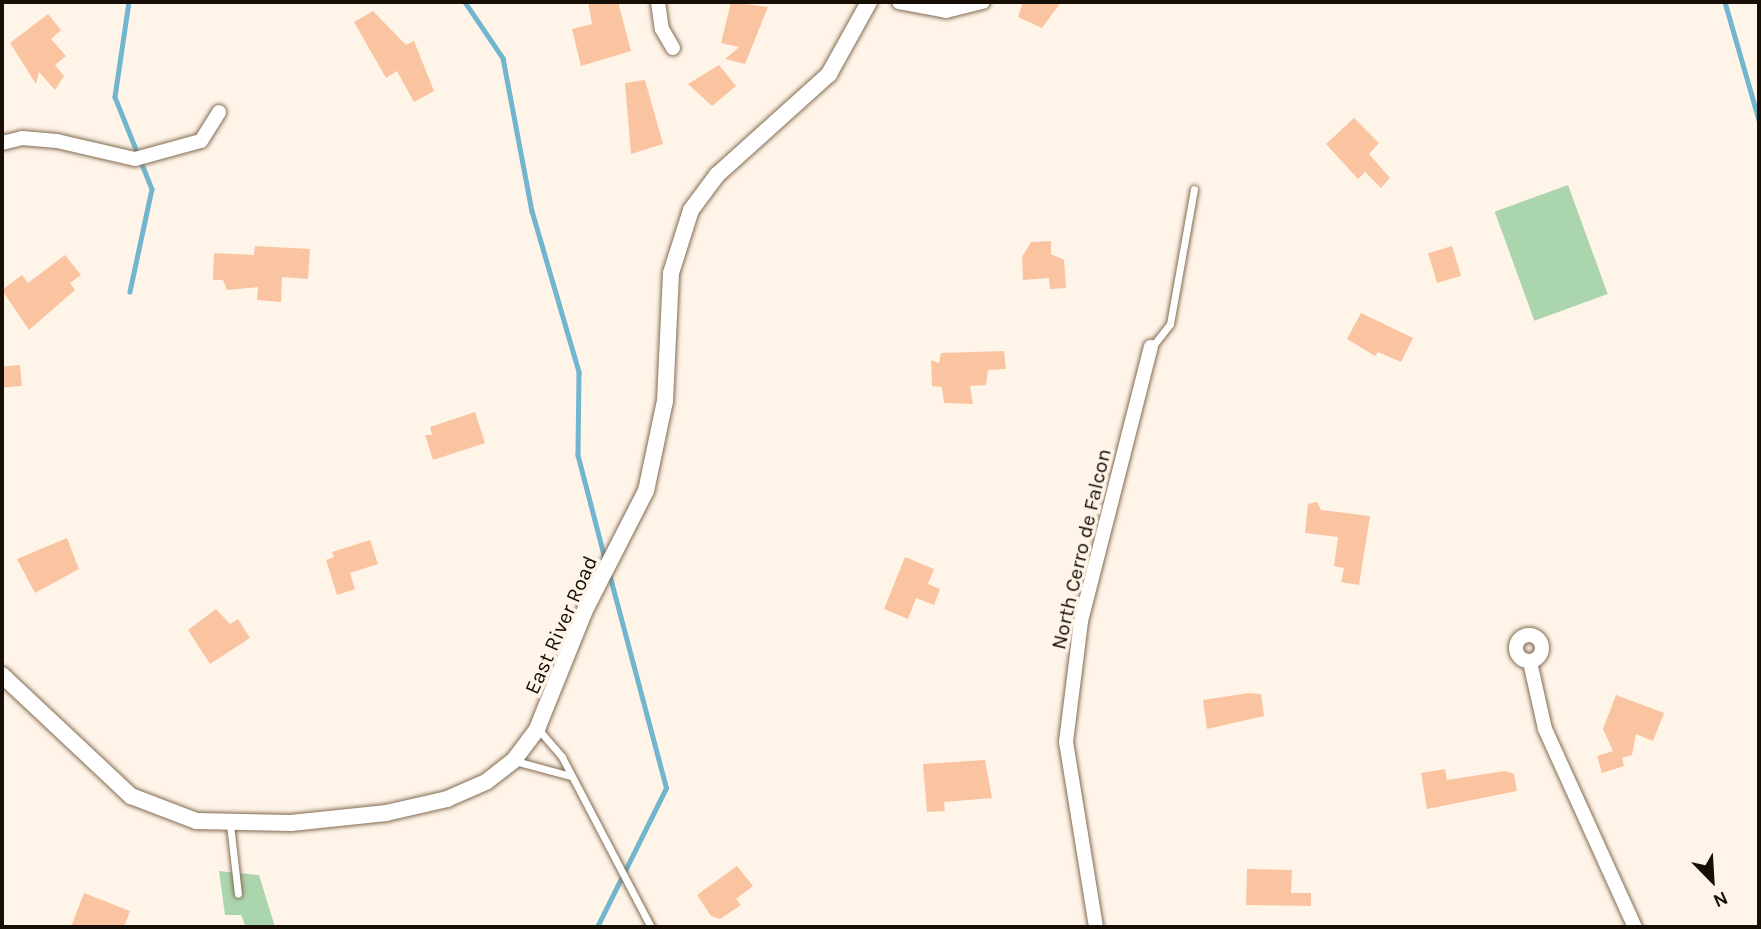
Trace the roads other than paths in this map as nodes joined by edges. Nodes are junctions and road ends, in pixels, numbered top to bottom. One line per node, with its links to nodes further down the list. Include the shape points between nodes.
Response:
1 (658, 2): 5 (street, via 662,29)
2 (869, 2): 12 (street, East River Road, via 829,74 717,175 691,210 671,273 658,454 646,491 586,608)
3 (899, 2): 4 (street, via 946,11)
4 (983, 2)
5 (673, 48)
6 (219, 113): 7 (street, via 201,141 135,159 57,141 22,138)
7 (2, 143)
8 (1194, 189): 9 (lane, via 1170,324)
9 (1151, 347): 18 (street, North Cerro de Falcon, via 1082,621 1066,742)
10 (1530, 662): 19 (street, via 1545,729)
11 (2, 675): 15 (street, East River Road, via 131,796 161,812)
12 (537, 729): 13 (street, East River Road); 14 (lane)
13 (514, 760): 14 (lane); 15 (street, East River Road, via 486,782 447,799 386,813)
14 (572, 776): 17 (lane)
15 (230, 824): 16 (lane)
16 (238, 894)
17 (651, 927)
18 (1096, 927)
19 (1635, 927)

